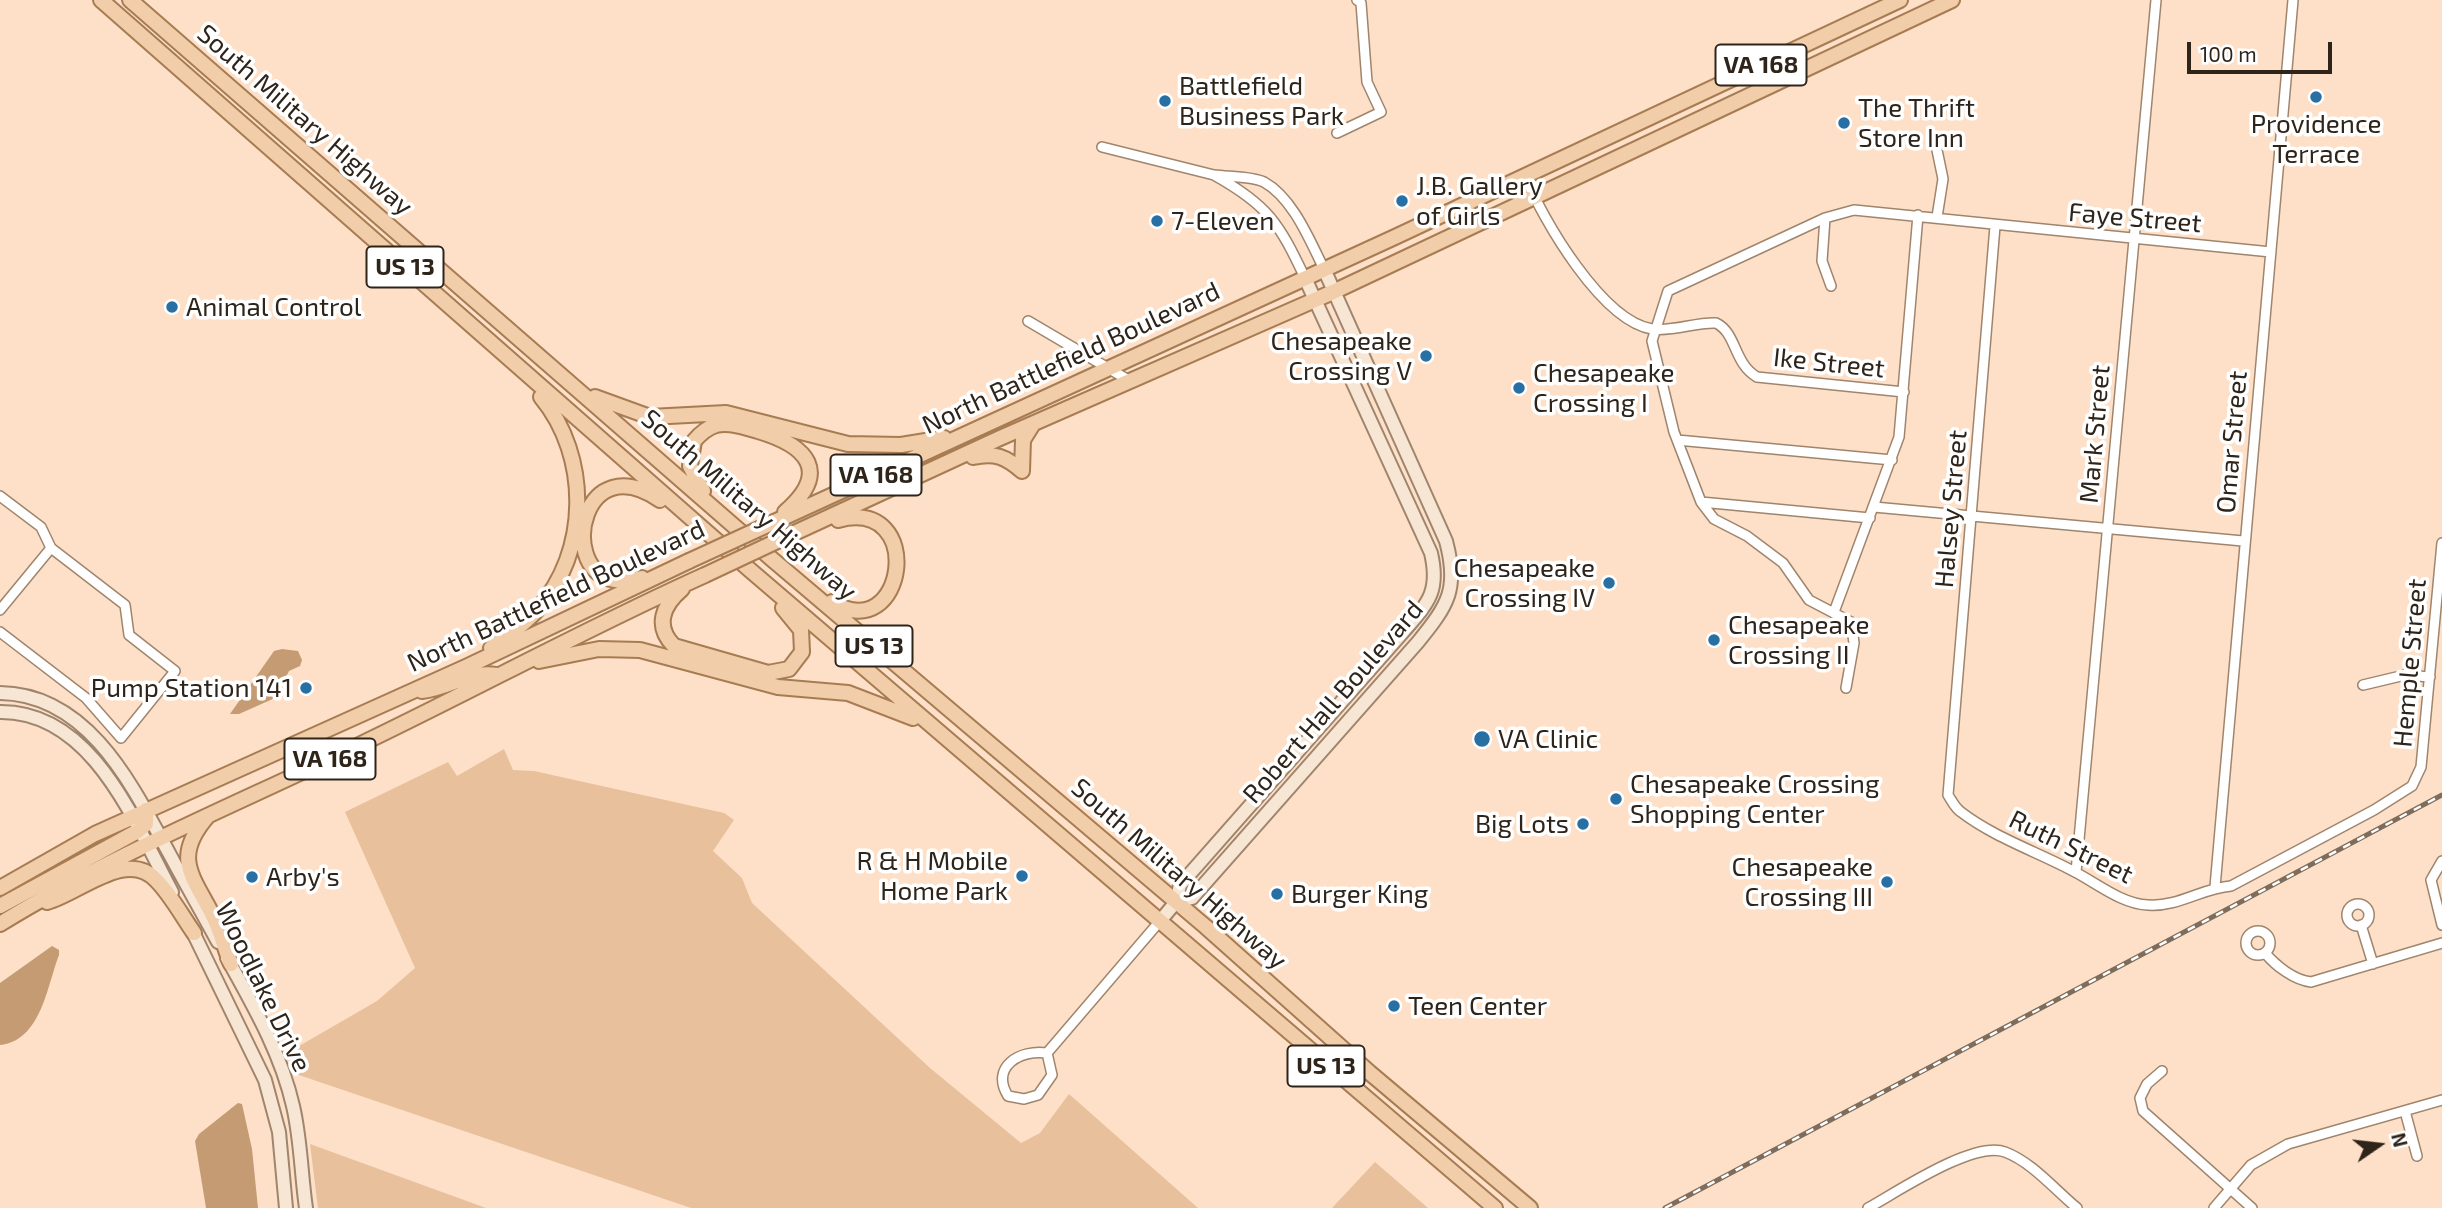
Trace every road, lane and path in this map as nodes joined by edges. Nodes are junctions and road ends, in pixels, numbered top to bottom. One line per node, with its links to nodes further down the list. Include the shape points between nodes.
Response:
1 (101, 0): 27 (main road, South Military Highway / US 13)
2 (130, 0): 30 (main road, South Military Highway / US 13)
3 (1357, 0): 8 (street, via 1362,3 1367,82 1381,112)
4 (1900, 0): 12 (main road, North Battlefield Boulevard / VA 168)
5 (1952, 0): 13 (main road, North Battlefield Boulevard / VA 168)
6 (2156, 0): 18 (street, Mark Street)
7 (2293, 0): 19 (street, Omar Street)
8 (1337, 133)
9 (1102, 147): 11 (street)
10 (1937, 150): 15 (street, via 1942,178)
11 (1214, 174): 20 (street, via 1262,181 1276,191 1288,203); 21 (street, via 1248,193 1269,214)
12 (1525, 176): 13 (street); 20 (main road, North Battlefield Boulevard / VA 168)
13 (1535, 198): 23 (main road, North Battlefield Boulevard / VA 168); 26 (street, via 1588,283 1632,319)
14 (1918, 215): 15 (street); 16 (street, via 1854,210); 31 (street, Ike Street)
15 (1937, 217): 17 (street)
16 (1825, 218): 22 (street, via 1822,261); 26 (street, via 1672,288 1665,295)
17 (1995, 226): 18 (street, Faye Street); 40 (street, Halsey Street)
18 (2133, 240): 19 (street, Faye Street); 44 (street, Mark Street)
19 (2271, 252): 48 (street, Omar Street)
20 (1324, 270): 21 (main road, North Battlefield Boulevard / VA 168); 23 (street, Robert Hall Boulevard)
21 (1305, 278): 24 (street, Robert Hall Boulevard); 28 (main road, North Battlefield Boulevard / VA 168)
22 (1831, 286)
23 (1333, 292): 24 (main road, North Battlefield Boulevard / VA 168); 55 (street, Robert Hall Boulevard, via 1446,541)
24 (1315, 300): 29 (main road, North Battlefield Boulevard / VA 168); 45 (street, Robert Hall Boulevard)
25 (1028, 321): 28 (street)
26 (1654, 329): 31 (street, Ike Street, via 1716,323 1727,330 1741,363 1757,377); 34 (street, via 1652,341)
27 (497, 350): 46 (main road, South Military Highway / US 13); 59 (main road, via 552,410 565,433 577,476 576,514 567,556 549,595 522,624)
28 (1108, 369): 29 (street); 33 (main road, North Battlefield Boulevard / VA 168)
29 (1130, 382): 32 (main road, North Battlefield Boulevard / VA 168)
30 (579, 390): 33 (main road, via 650,417 726,413 848,444 901,445); 43 (main road, South Military Highway / US 13)
31 (1904, 392): 35 (street, Ike Street)
32 (1034, 423): 36 (main road, North Battlefield Boulevard / VA 168); 36 (main road, via 1023,440 1022,471 1008,458 994,454)
33 (979, 428): 42 (main road, North Battlefield Boulevard / VA 168)
34 (1677, 440): 35 (street); 38 (street)
35 (1892, 460): 39 (street, Ike Street)
36 (951, 461): 47 (main road, North Battlefield Boulevard / VA 168)
37 (0, 496): 50 (street, via 41,527)
38 (1701, 502): 41 (street); 57 (street, via 1714,519 1783,563 1809,600)
39 (1874, 507): 40 (street); 41 (street, Ike Street)
40 (1972, 516): 44 (street); 70 (street, Halsey Street)
41 (1870, 518): 57 (street, Ike Street)
42 (774, 522): 43 (main road, via 804,494 810,472 807,461 794,444 726,424 703,432 694,441 690,466 705,494); 53 (main road, North Battlefield Boulevard / VA 168, bridge)
43 (732, 524): 51 (main road, South Military Highway / US 13)
44 (2108, 528): 48 (street); 77 (street, Mark Street)
45 (1420, 529): 55 (street, via 1437,545); 80 (street, Robert Hall Boulevard, via 1436,574 1426,605 1180,885)
46 (709, 534): 52 (main road, South Military Highway / US 13); 53 (main road, via 648,492 624,485 603,491 589,508 585,527 584,546 592,568 612,580)
47 (790, 536): 51 (main road, via 850,516 873,519 890,534 894,546 895,573 887,597 866,611 847,610); 54 (main road, North Battlefield Boulevard / VA 168, bridge)
48 (2243, 541): 78 (street, Omar Street)
49 (2442, 543): 62 (street, Hemple Street)
50 (51, 548): 56 (street); 58 (street, via 125,606 129,635 175,671 121,738 86,698)
51 (774, 560): 80 (main road, South Military Highway / US 13)
52 (750, 570): 54 (main road, via 801,630 797,662 779,673 683,650 667,639 662,621 669,600); 68 (main road, South Military Highway / US 13)
53 (664, 572): 59 (main road, North Battlefield Boulevard / VA 168)
54 (705, 575): 60 (main road, North Battlefield Boulevard / VA 168)
55 (1453, 583): 80 (street, Robert Hall Boulevard, via 1438,617 1418,642 1192,898)
56 (0, 611)
57 (1834, 612): 64 (street, via 1850,622 1855,635)
58 (0, 632)
59 (466, 667): 66 (main road, North Battlefield Boulevard / VA 168)
60 (511, 669): 61 (main road, VA 168); 68 (main road, via 599,649 640,650 778,687 848,692)
61 (497, 676): 66 (main road, via 477,673 443,688); 72 (main road, North Battlefield Boulevard / VA 168, via 357,747)
62 (2430, 677): 63 (street, via 2405,676); 69 (street, Hemple Street, via 2421,767)
63 (2363, 685)
64 (1846, 688)
65 (0, 693): 71 (street, Woodlake Drive, via 38,701 84,728 120,767)
66 (407, 693): 71 (main road, North Battlefield Boulevard / VA 168)
67 (0, 712): 73 (street, Woodlake Drive, via 28,715 69,737 104,774)
68 (938, 732): 83 (main road, South Military Highway / US 13)
69 (2412, 786): 78 (street, Ruth Street, via 2255,875 2231,887)
70 (1948, 795): 77 (street, Ruth Street, via 1958,810 1985,828)
71 (146, 810): 73 (main road, VA 168); 74 (main road); 75 (street, Woodlake Drive)
72 (211, 813): 75 (main road, North Battlefield Boulevard / VA 168); 90 (main road, via 191,837 188,867)
73 (131, 817): 74 (street, Woodlake Drive); 79 (main road, VA 168)
74 (142, 837): 75 (main road, VA 168); 81 (main road); 82 (main road, VA 168); 87 (street, Woodlake Drive)
75 (160, 837): 90 (street, Woodlake Drive)
76 (2442, 861): 86 (street, via 2431,880)
77 (2076, 872): 78 (street, Ruth Street, via 2114,895 2145,905 2168,905)
78 (2215, 887)
79 (0, 888)
80 (1176, 902): 83 (street, Robert Hall Boulevard); 101 (main road, South Military Highway / US 13)
81 (0, 906)
82 (28, 906): 84 (main road, VA 168); 87 (main road, via 64,898 117,870 137,869 157,880)
83 (1160, 921): 92 (street); 100 (main road, South Military Highway / US 13)
84 (0, 924)
85 (2361, 925): 91 (street)
86 (2442, 925)
87 (194, 933): 98 (street, Woodlake Drive, via 265,1080 279,1132)
88 (2442, 943): 91 (street)
89 (2265, 953): 91 (street, via 2302,981 2311,982)
90 (231, 964): 99 (street, Woodlake Drive, via 288,1088 300,1140)
91 (2373, 964)
92 (1046, 1053): 92 (street, via 1027,1051 1005,1068 1003,1087 1009,1096 1024,1100 1038,1096 1052,1075)
93 (2162, 1071): 97 (street, via 2140,1098 2143,1111)
94 (2442, 1100): 95 (street)
95 (2405, 1111): 96 (street); 97 (street, via 2288,1144 2251,1165)
96 (2417, 1156)
97 (2231, 1189): 104 (street); 105 (street)
98 (286, 1208)
99 (306, 1208)
100 (1495, 1208)
101 (1530, 1208)
102 (1868, 1208): 103 (street, via 1966,1155 1993,1149 2022,1161)
103 (2077, 1208)
104 (2214, 1208)
105 (2252, 1208)

